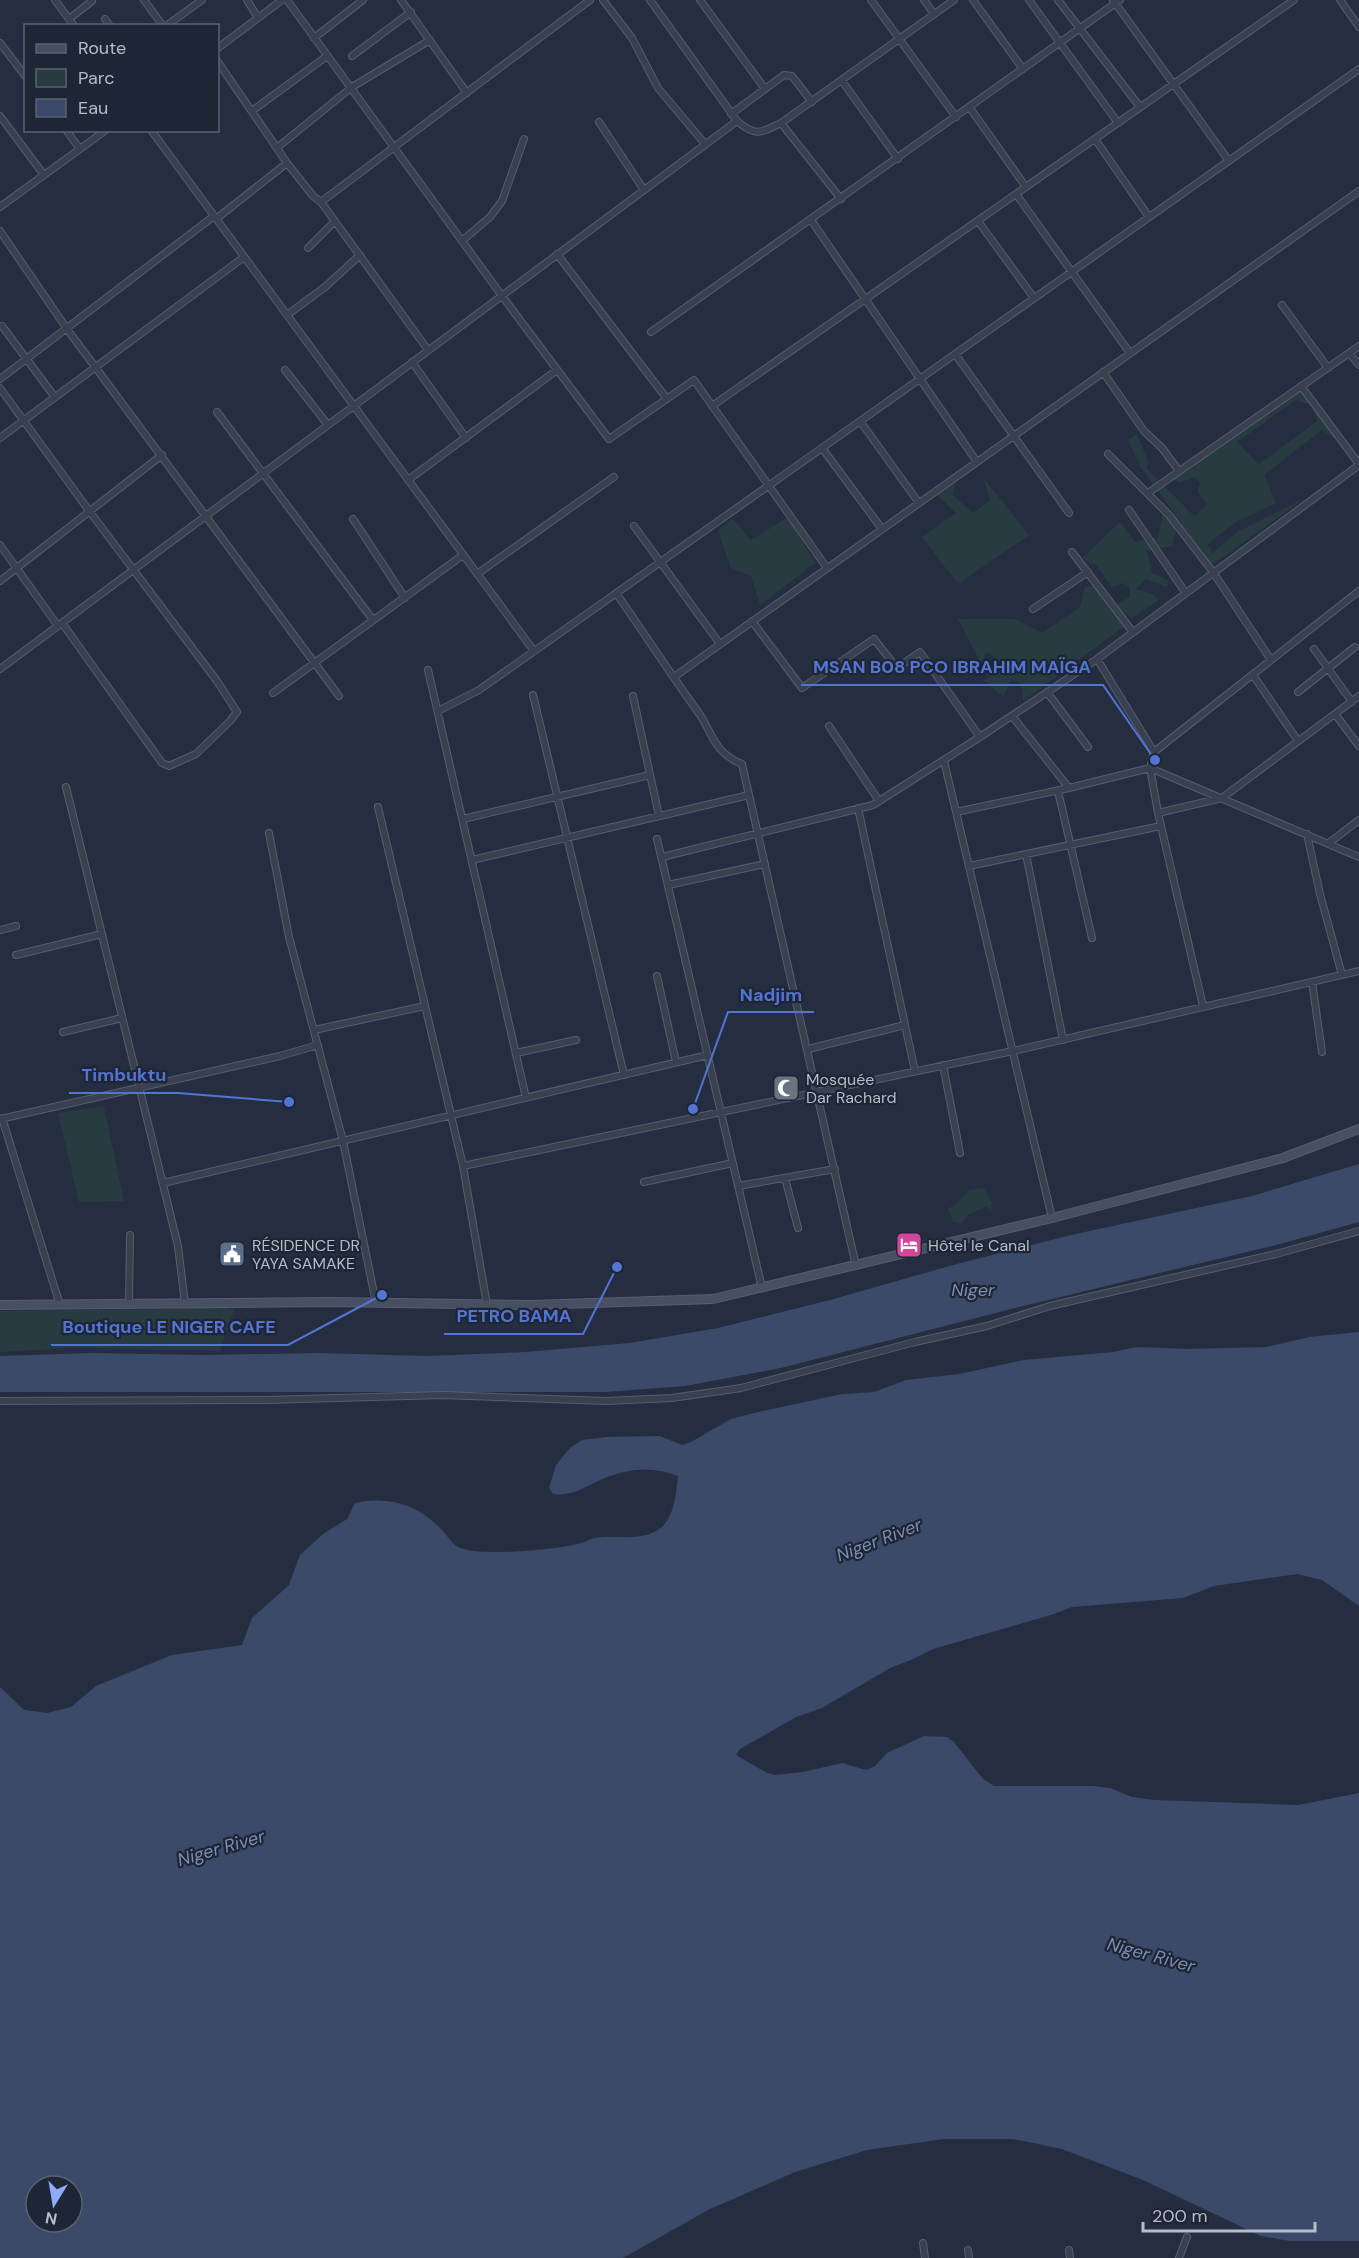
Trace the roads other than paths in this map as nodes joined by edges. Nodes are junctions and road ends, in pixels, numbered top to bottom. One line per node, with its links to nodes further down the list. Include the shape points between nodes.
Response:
1 (55, 0): 25 (street)
2 (144, 0): 29 (street)
3 (202, 0): 30 (street)
4 (246, 0): 24 (street)
5 (284, 0): 24 (street); 33 (street)
6 (363, 0): 33 (street)
7 (401, 0): 22 (street)
8 (590, 0): 49 (street)
9 (603, 0): 66 (street, via 632,38 658,88)
10 (650, 0): 54 (street)
11 (700, 0): 48 (street)
12 (871, 0): 34 (street)
13 (924, 0): 23 (street)
14 (954, 0): 23 (street)
15 (973, 0): 42 (street)
16 (1029, 0): 37 (street)
17 (1058, 0): 32 (street)
18 (1294, 0): 46 (street)
19 (1340, 0): 31 (street)
20 (93, 1): 25 (street)
21 (1116, 1): 32 (street); 46 (street)
22 (411, 12): 35 (street); 40 (street)
23 (934, 14): 34 (street)
24 (258, 18): 38 (street)
25 (69, 19): 27 (street)
26 (105, 19): 28 (street)
27 (73, 24)
28 (109, 24)
29 (162, 24)
30 (167, 24)
31 (1359, 27)
32 (1080, 29): 37 (street); 52 (street)
33 (314, 38): 39 (street)
34 (899, 39): 45 (street); 56 (street)
35 (430, 40): 47 (street); 49 (street)
36 (0, 43): 44 (street)
37 (1060, 43): 42 (street); 60 (street)
38 (219, 47)
39 (327, 56): 47 (street); 53 (street)
40 (352, 56)
41 (219, 63): 53 (street)
42 (1023, 69): 51 (street)
43 (1359, 69): 71 (street)
44 (24, 74)
45 (842, 81): 50 (street); 70 (street)
46 (1173, 84): 52 (street); 71 (street)
47 (352, 87): 67 (street); 68 (street)
48 (765, 89): 50 (street, via 789,75); 54 (street)
49 (467, 93): 68 (street)
50 (812, 102): 59 (street)
51 (970, 108): 56 (street); 74 (street)
52 (1140, 108): 60 (street)
53 (252, 111): 67 (street)
54 (731, 114): 57 (street)
55 (0, 116): 73 (street)
56 (956, 117): 70 (street)
57 (737, 121): 59 (street, via 757,133); 66 (street)
58 (599, 122): 75 (street)
59 (781, 123): 78 (street)
60 (1118, 123): 65 (street)
61 (67, 132): 69 (street)
62 (103, 132): 69 (street)
63 (152, 132): 81 (street)
64 (524, 139): 87 (street, via 502,201)
65 (1095, 139): 74 (street); 82 (street)
66 (705, 144): 75 (street)
67 (278, 147): 72 (street)
68 (393, 147): 79 (street); 87 (street)
69 (80, 149): 73 (street)
70 (898, 159): 78 (street)
71 (1229, 160): 82 (street)
72 (287, 163): 79 (street); 81 (street)
73 (44, 176): 80 (street)
74 (1026, 187): 77 (street)
75 (644, 190): 89 (street)
76 (1359, 190): 103 (street)
77 (1016, 194): 84 (street); 92 (street)
78 (841, 199): 83 (street)
79 (321, 202): 85 (street)
80 (0, 207)
81 (215, 217): 91 (street); 99 (street)
82 (1149, 217): 92 (street)
83 (811, 220): 95 (street); 100 (street)
84 (978, 221): 94 (street); 95 (street)
85 (335, 222): 88 (street); 90 (street)
86 (0, 231): 99 (street)
87 (462, 241): 93 (street)
88 (308, 248)
89 (557, 254): 93 (street); 119 (street)
90 (360, 255): 97 (street); 102 (street)
91 (244, 257): 97 (street); 109 (street)
92 (1071, 272): 94 (street); 103 (street)
93 (502, 296): 102 (street); 112 (street)
94 (1034, 298): 105 (street)
95 (865, 300): 115 (street); 121 (street)
96 (1282, 305): 110 (street)
97 (286, 315): 120 (street)
98 (2, 326): 106 (street)
99 (67, 329): 106 (street); 109 (street)
100 (651, 332)
101 (1359, 346): 104 (street)
102 (428, 350): 107 (street)
103 (1130, 353): 113 (street)
104 (1349, 353): 108 (street); 110 (street)
105 (955, 354): 115 (street); 126 (street)
106 (25, 360): 114 (street); 118 (street)
107 (412, 362): 120 (street); 128 (street)
108 (1359, 365)
109 (97, 366): 118 (street); 131 (street)
110 (1328, 368): 116 (street)
111 (285, 370): 125 (street)
112 (557, 370): 119 (street, via 609,439); 128 (street)
113 (1103, 372): 126 (street); 134 (street, via 1144,431)
114 (0, 379)
115 (920, 379): 124 (street); 132 (street)
116 (1301, 386): 133 (street); 134 (street)
117 (0, 388): 123 (street)
118 (54, 396): 123 (street)
119 (667, 399): 121 (street, via 694,380)
120 (353, 406): 125 (street); 137 (street)
121 (712, 406): 138 (street)
122 (217, 412): 135 (street)
123 (24, 420): 127 (street); 142 (street)
124 (860, 421): 129 (street); 140 (street)
125 (328, 425): 135 (street)
126 (1013, 436): 132 (street); 143 (street)
127 (0, 438)
128 (466, 438): 137 (street)
129 (822, 448): 138 (street); 147 (street)
130 (1108, 454): 139 (street)
131 (162, 455): 142 (street); 144 (street)
132 (976, 462): 140 (street)
133 (1359, 464): 156 (street)
134 (1179, 471): 139 (street)
135 (263, 473): 144 (street); 165 (street)
136 (614, 477): 157 (street)
137 (408, 480): 150 (street)
138 (768, 486): 151 (street); 153 (street)
139 (1148, 493): 156 (street)
140 (919, 503): 147 (street)
141 (1129, 510): 159 (street)
142 (90, 512): 152 (street); 154 (street)
143 (1069, 513)
144 (207, 515): 154 (street); 176 (street)
145 (353, 519): 162 (street)
146 (634, 526): 151 (street)
147 (882, 529): 153 (street)
148 (0, 545): 152 (street)
149 (1072, 552): 155 (street)
150 (463, 555): 157 (street); 162 (street)
151 (660, 562): 160 (street); 169 (street)
152 (18, 568): 158 (street); 167 (street)
153 (827, 568): 166 (street)
154 (134, 569): 167 (street); 167 (street, via 237,712 196,754 169,766 162,763)
155 (1088, 572): 164 (street); 168 (street)
156 (1213, 572): 159 (street); 175 (street)
157 (477, 574): 172 (street)
158 (0, 581)
159 (1185, 592): 168 (street)
160 (616, 593): 172 (street); 181 (street)
161 (1356, 593): 163 (street); 175 (street)
162 (405, 598): 165 (street)
163 (1359, 604)
164 (1033, 609)
165 (373, 620): 176 (street)
166 (752, 621): 169 (street); 194 (street, via 802,688 874,639 897,669 920,652)
167 (60, 625): 177 (street)
168 (1132, 631): 174 (street)
169 (720, 644): 181 (street)
170 (1355, 646): 179 (street)
171 (1314, 649): 179 (street)
172 (534, 651): 190 (street, via 479,690)
173 (0, 659): 177 (street)
174 (1097, 659): 182 (street); 198 (street)
175 (1271, 660): 180 (street)
176 (315, 662): 184 (street); 186 (street)
177 (2, 667)
178 (428, 669): 190 (street)
179 (1328, 669): 183 (street); 189 (street)
180 (1253, 675): 195 (street); 198 (street)
181 (674, 677): 205 (street, via 711,737 733,761 742,764)
182 (1047, 692): 192 (street); 197 (street)
183 (1298, 692)
184 (273, 693)
185 (533, 695): 206 (street)
186 (339, 696)
187 (633, 696): 201 (street)
188 (1359, 696): 189 (street)
189 (1352, 702): 191 (street)
190 (438, 711): 214 (street)
191 (1335, 714): 195 (street); 196 (street)
192 (1012, 716): 194 (street); 203 (street)
193 (830, 726): 208 (street)
194 (980, 737): 199 (street)
195 (1298, 741): 207 (street)
196 (1359, 746)
197 (1088, 747)
198 (1154, 752): 200 (street)
199 (944, 761): 208 (street); 211 (street)
200 (1150, 768): 203 (street); 207 (street); 212 (street)
201 (651, 775): 206 (street); 213 (street)
202 (66, 787): 233 (street)
203 (1069, 789): 204 (street)
204 (1058, 791): 211 (street); 223 (street)
205 (749, 795): 213 (street); 218 (street)
206 (557, 797): 214 (street); 220 (street)
207 (1222, 798): 212 (street); 219 (street)
208 (879, 801): 210 (street)
209 (378, 807): 240 (street)
210 (858, 808): 218 (street); 243 (street)
211 (956, 812): 229 (street)
212 (1158, 813): 216 (street)
213 (659, 816): 220 (street)
214 (463, 819): 227 (street)
215 (1359, 820): 222 (street)
216 (1161, 826): 223 (street); 241 (street)
217 (268, 833): 244 (street, via 289,937)
218 (758, 833): 226 (street); 228 (street)
219 (1307, 834): 222 (street); 237 (street)
220 (567, 838): 227 (street); 257 (street)
221 (657, 839): 226 (street)
222 (1329, 843): 225 (street)
223 (1070, 845): 224 (street); 234 (street)
224 (1026, 854): 229 (street); 247 (street)
225 (1359, 857)
226 (662, 858): 230 (street)
227 (472, 860): 251 (street)
228 (765, 864): 230 (street); 249 (street)
229 (969, 866): 250 (street)
230 (668, 885): 253 (street)
231 (16, 926): 232 (street)
232 (0, 930)
233 (102, 934): 235 (street); 242 (street)
234 (1092, 938)
235 (16, 955)
236 (1359, 971): 237 (street)
237 (1342, 975): 239 (street)
238 (657, 976): 254 (street)
239 (1312, 982): 241 (street); 252 (street)
240 (425, 1006): 244 (street); 262 (street)
241 (1203, 1006): 247 (street)
242 (122, 1018): 245 (street); 258 (street)
243 (905, 1025): 249 (street); 256 (street)
244 (314, 1029): 248 (street)
245 (63, 1032)
246 (576, 1040): 251 (street)
247 (1063, 1040): 250 (street)
248 (318, 1045): 258 (street); 265 (street)
249 (808, 1048): 259 (street)
250 (1013, 1051): 255 (street); 274 (street)
251 (516, 1053): 260 (street)
252 (1322, 1053)
253 (708, 1055): 254 (street); 261 (street)
254 (676, 1062): 257 (street)
255 (943, 1065): 256 (street); 266 (street)
256 (915, 1071): 259 (street)
257 (624, 1075): 260 (street)
258 (140, 1087): 263 (street); 272 (street)
259 (818, 1091): 261 (street); 269 (street)
260 (526, 1098): 262 (street)
261 (721, 1112): 267 (street); 268 (street)
262 (451, 1115): 265 (street); 268 (street)
263 (1, 1118): 283 (street)
264 (1359, 1129): 274 (main road, via 1283,1158)
265 (343, 1141): 272 (street); 280 (street)
266 (960, 1153)
267 (733, 1163): 271 (street); 273 (street)
268 (463, 1166): 285 (street)
269 (835, 1169): 270 (street); 278 (street)
270 (785, 1178): 273 (street); 275 (street)
271 (644, 1182)
272 (163, 1183): 281 (street, via 178,1246)
273 (738, 1186): 279 (street)
274 (1052, 1218): 278 (main road)
275 (798, 1228)
276 (1359, 1231): 286 (street, via 1050,1306 987,1326 741,1388 672,1398 606,1401 443,1395)
277 (130, 1235): 284 (street)
278 (856, 1266): 279 (main road)
279 (762, 1288): 285 (main road, via 702,1300)
280 (376, 1303): 281 (main road); 285 (main road)
281 (185, 1304): 284 (main road)
282 (0, 1305): 283 (main road)
283 (60, 1305): 284 (main road)
284 (129, 1305)
285 (487, 1305)
286 (0, 1401)
287 (1187, 2237): 294 (street)
288 (924, 2243): 291 (street)
289 (968, 2250): 292 (street)
290 (1069, 2250): 293 (street)
291 (925, 2258)
292 (969, 2258)
293 (1070, 2258)
294 (1179, 2258)

